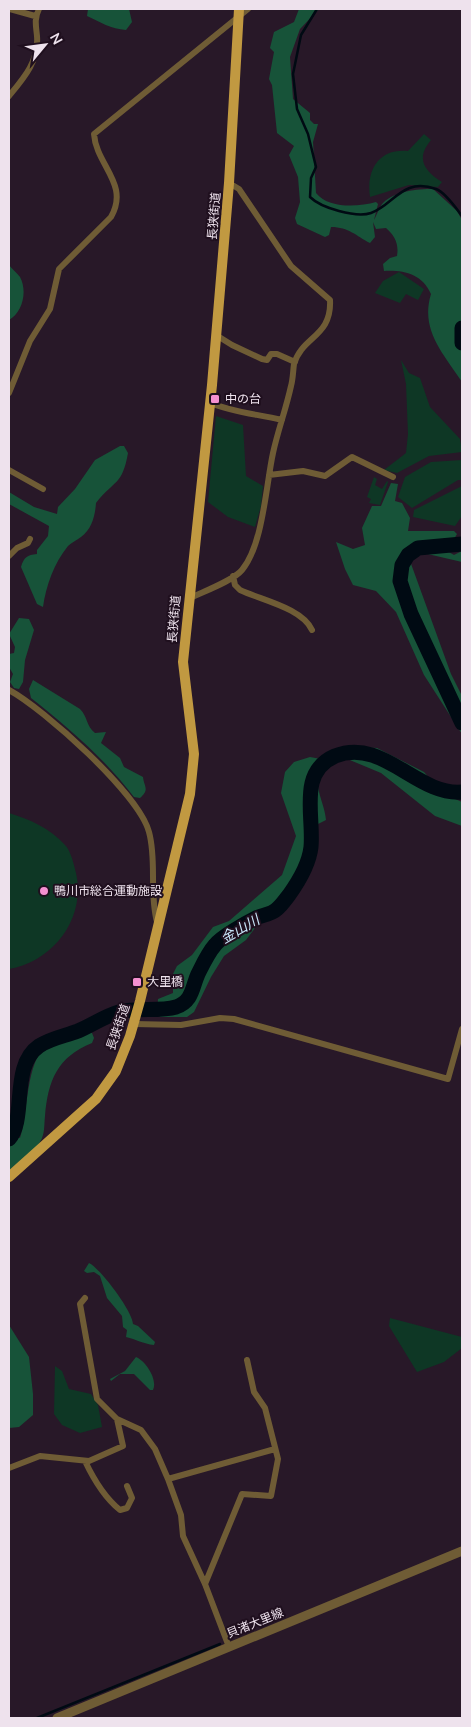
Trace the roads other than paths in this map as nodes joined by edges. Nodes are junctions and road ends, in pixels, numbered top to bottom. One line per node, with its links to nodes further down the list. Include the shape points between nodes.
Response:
1 (10, 9): 4 (street)
2 (38, 9): 4 (street)
3 (242, 11): 6 (main road, 長狭街道); 9 (street, via 94,134 117,190 117,206 111,217 59,269 50,309 30,341)
4 (35, 16): 5 (street, via 37,49 33,63)
5 (9, 96)
6 (229, 183): 7 (main road, 長狭街道); 8 (street, via 239,189 291,266 330,300 329,319)
7 (216, 335): 8 (street, via 262,359 267,360 271,354 277,354); 10 (main road, 長狭街道)
8 (295, 362): 11 (street)
9 (9, 393)
10 (211, 403): 11 (street, via 230,411 262,414); 19 (main road, 長狭街道)
11 (282, 420): 13 (street)
12 (9, 470): 15 (street)
13 (269, 475): 14 (street, via 303,471 325,476 352,457); 18 (street, via 261,527 242,570)
14 (392, 477)
15 (42, 489)
16 (30, 539): 17 (street)
17 (9, 556)
18 (232, 576): 19 (street); 20 (street, via 240,590 286,608 306,621)
19 (188, 598): 22 (main road, 長狭街道, via 183,670 193,738 193,768 190,794)
20 (312, 630)
21 (9, 690): 22 (street, via 56,724 139,809 150,835 151,889)
22 (158, 925): 23 (main road, 長狭街道)
23 (134, 1023): 24 (street, via 181,1025 220,1018 234,1019 448,1079); 25 (main road, 長狭街道, via 116,1071 101,1093)
24 (462, 1029)
25 (9, 1177)
26 (85, 1298): 28 (street, via 80,1304 97,1398)
27 (247, 1360): 29 (street, via 254,1392 265,1408)
28 (117, 1419): 30 (street, via 123,1446); 32 (street, via 141,1430 155,1449)
29 (275, 1449): 32 (street); 35 (street, via 278,1459 271,1496 242,1494)
30 (84, 1461): 31 (street, via 40,1456); 33 (street, via 93,1478 120,1510 127,1508 132,1498)
31 (9, 1468)
32 (168, 1479): 35 (street, via 181,1515 183,1536)
33 (127, 1486)
34 (462, 1551): 36 (street, 貝渚大里線)
35 (205, 1584): 36 (street)
36 (229, 1647): 37 (street, 貝渚大里線)
37 (57, 1718)

